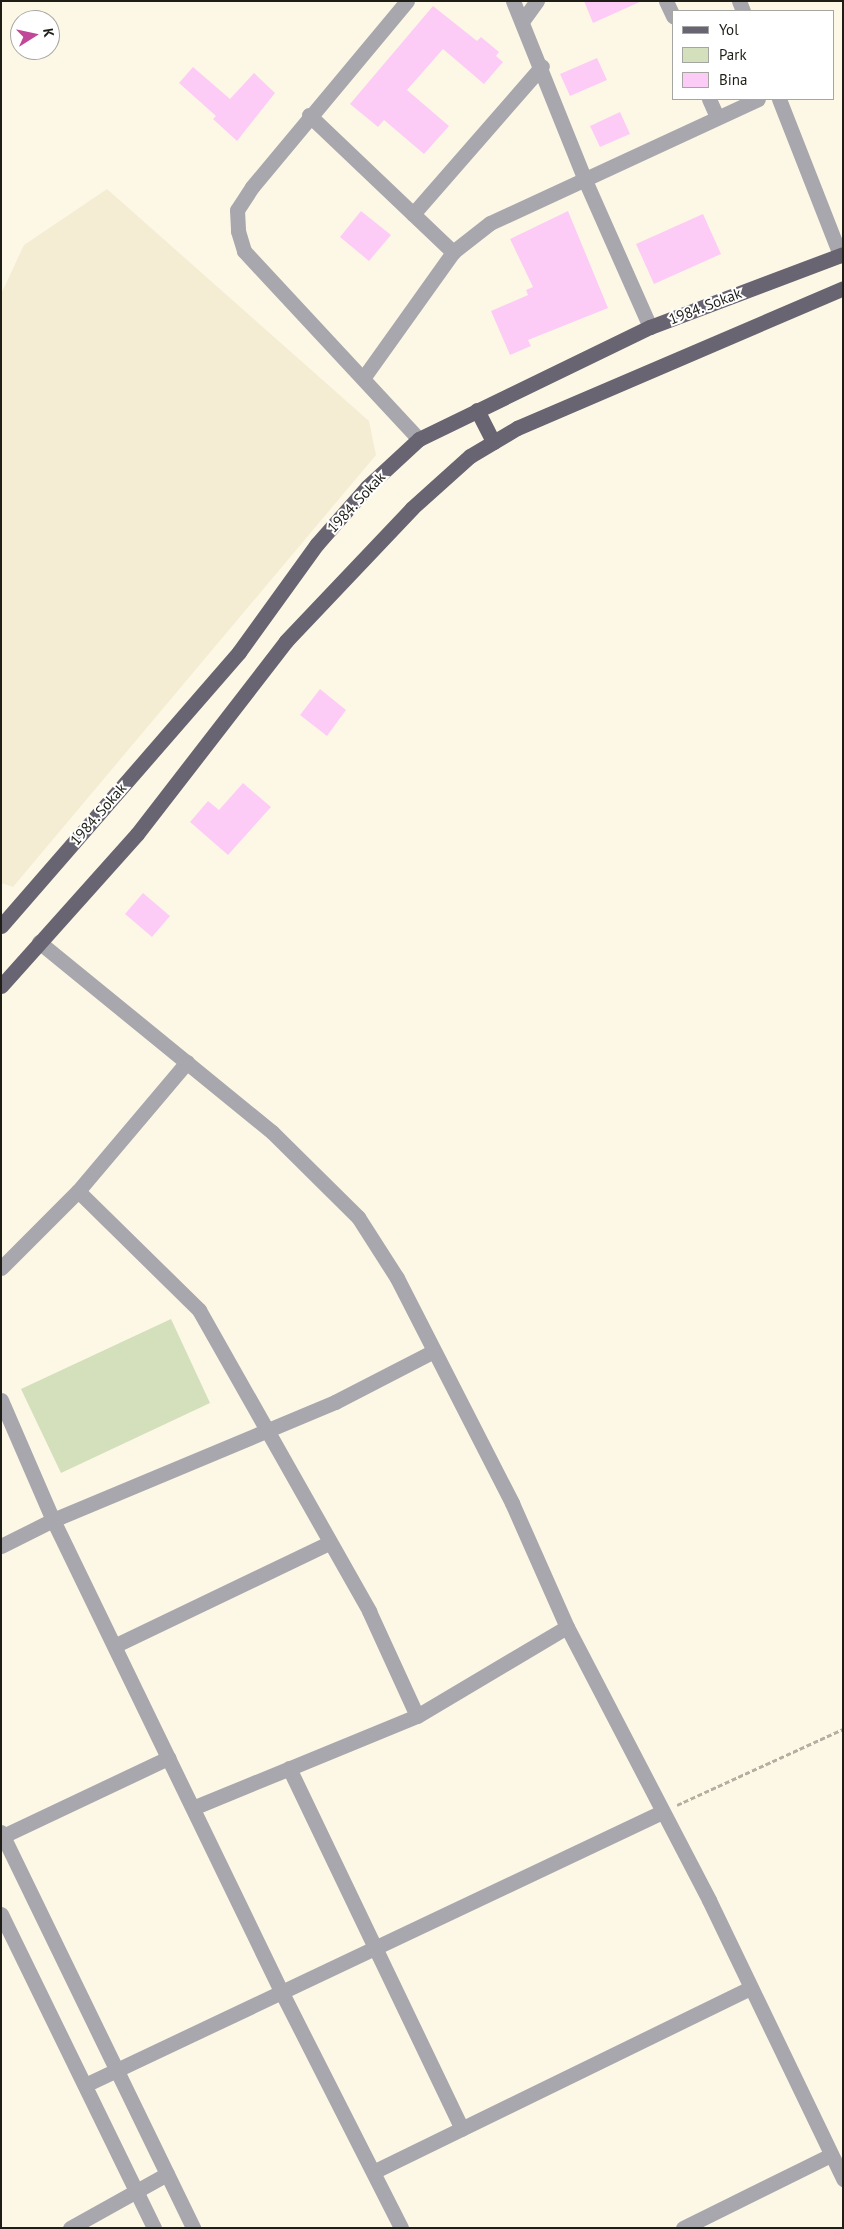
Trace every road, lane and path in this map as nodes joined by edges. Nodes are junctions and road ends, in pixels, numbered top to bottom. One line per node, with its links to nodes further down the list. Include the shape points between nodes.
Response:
1 (406, 1): 11 (street)
2 (513, 1): 6 (street)
3 (537, 1): 6 (street)
4 (666, 1): 5 (street)
5 (672, 14)
6 (523, 20): 7 (street)
7 (542, 66): 13 (street); 14 (street)
8 (709, 100): 12 (street)
9 (756, 100): 12 (street)
10 (779, 100): 16 (street)
11 (309, 115): 14 (street); 19 (street, via 237,210 238,231 244,251)
12 (717, 117): 13 (street)
13 (584, 178): 15 (street, via 490,223); 18 (street)
14 (413, 214): 15 (street)
15 (453, 252): 19 (street)
16 (841, 254): 18 (main road, 1984. Sokak)
17 (843, 288): 22 (main road, via 517,428)
18 (650, 327): 20 (main road, 1984. Sokak)
19 (364, 377): 21 (street)
20 (477, 410): 21 (main road, 1984. Sokak); 22 (main road)
21 (419, 439): 23 (main road, 1984. Sokak, via 360,494 318,544 239,652)
22 (493, 442): 24 (main road, via 470,456 412,508 286,641 136,834)
23 (1, 926)
24 (40, 942): 25 (main road); 26 (street)
25 (1, 986)
26 (187, 1062): 27 (street); 29 (street, via 272,1132 328,1183 358,1217 397,1278)
27 (78, 1191): 28 (street); 31 (street, via 200,1310)
28 (1, 1268)
29 (434, 1351): 31 (street, via 335,1402); 35 (street, via 512,1503)
30 (1, 1400): 32 (street)
31 (267, 1430): 32 (street); 33 (street)
32 (53, 1520): 34 (street); 36 (street)
33 (330, 1542): 36 (street); 37 (street, via 369,1611)
34 (1, 1546)
35 (567, 1627): 37 (street); 42 (street)
36 (116, 1645): 39 (street)
37 (417, 1716): 40 (street)
38 (843, 1729): 42 (path)
39 (168, 1758): 41 (street); 43 (street)
40 (289, 1768): 41 (street); 45 (street)
41 (195, 1807): 47 (street)
42 (662, 1812): 45 (street); 46 (street)
43 (2, 1834): 48 (street)
44 (1, 1914): 49 (street)
45 (376, 1948): 47 (street); 50 (street)
46 (752, 1988): 50 (street); 51 (street)
47 (282, 1993): 48 (street); 52 (street)
48 (116, 2070): 49 (street); 53 (street)
49 (84, 2085): 55 (street)
50 (462, 2129): 52 (street)
51 (831, 2155): 54 (street); 60 (street)
52 (375, 2171): 59 (street)
53 (167, 2174): 55 (street); 58 (street)
54 (843, 2179)
55 (136, 2191): 56 (street); 57 (street)
56 (70, 2228)
57 (154, 2228)
58 (193, 2228)
59 (401, 2228)
60 (683, 2228)

